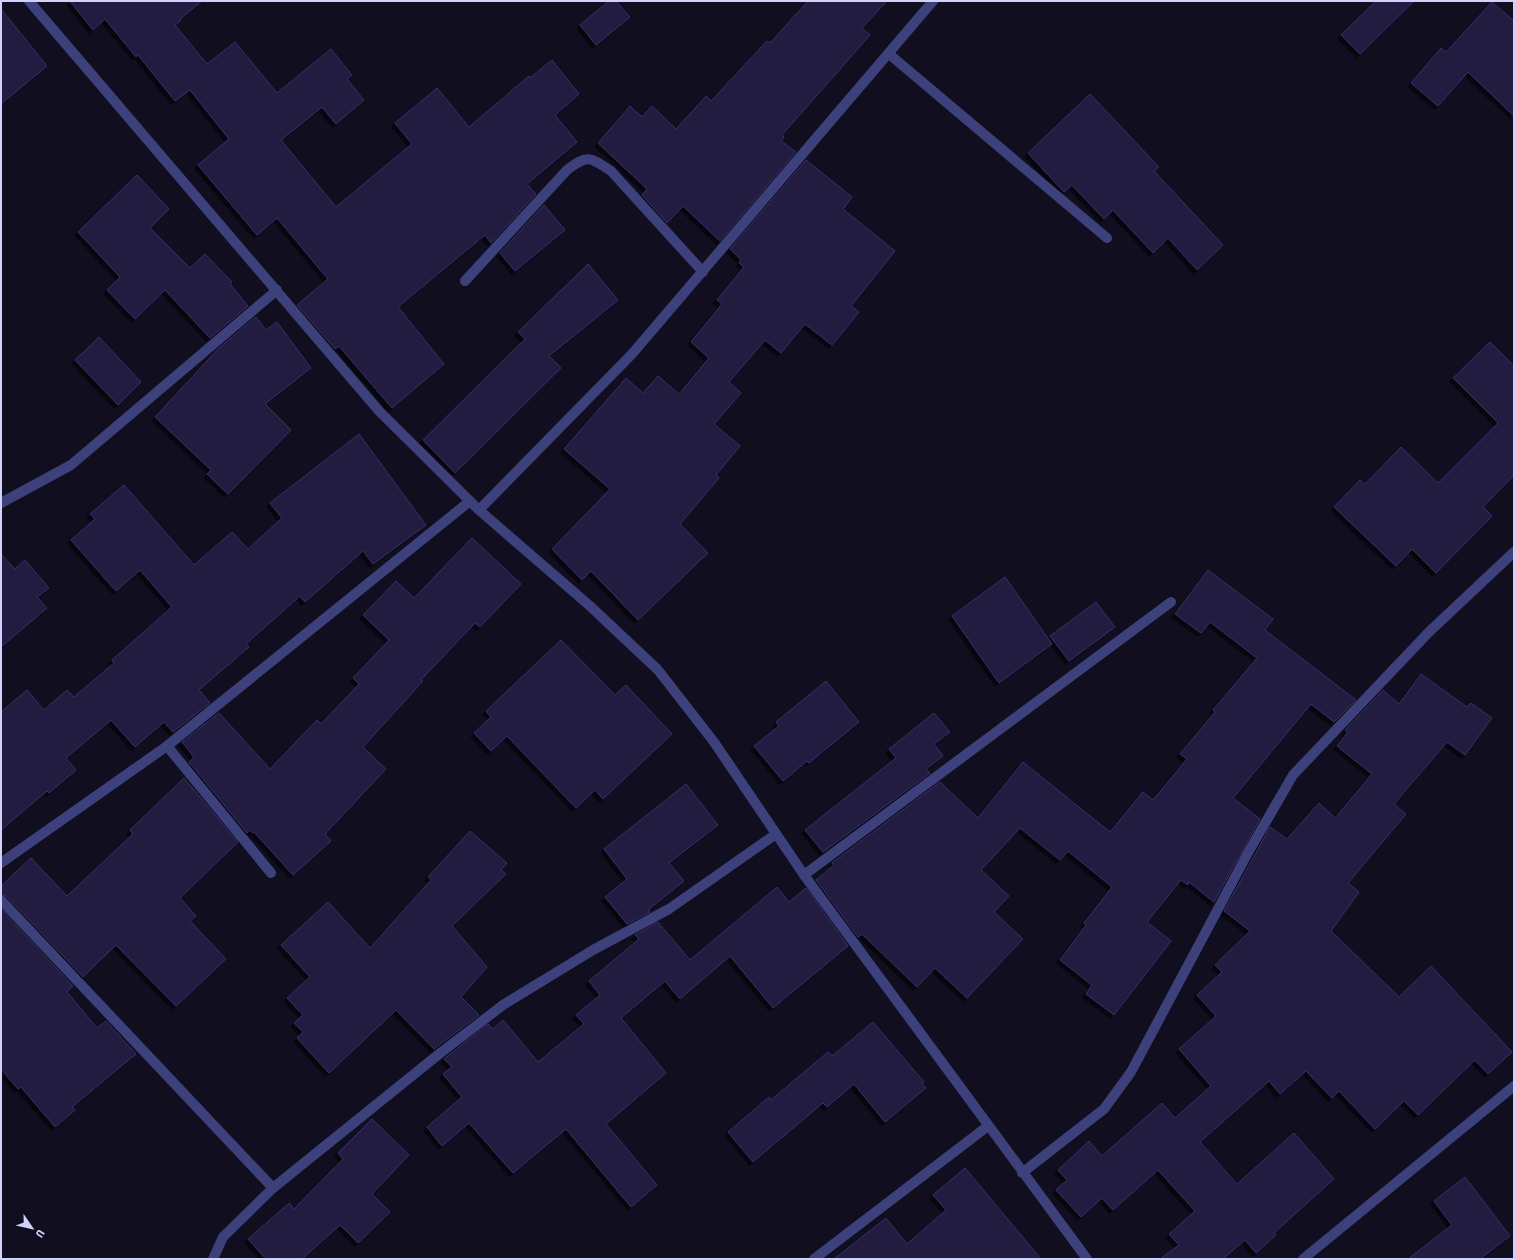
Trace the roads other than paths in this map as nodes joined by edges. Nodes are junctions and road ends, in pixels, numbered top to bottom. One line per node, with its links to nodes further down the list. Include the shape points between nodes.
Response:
1 (29, 1): 7 (street)
2 (933, 1): 3 (street)
3 (889, 54): 4 (street); 5 (street)
4 (1107, 238)
5 (703, 272): 6 (street, via 611,171 594,159 580,160 567,170); 10 (street, via 632,354)
6 (465, 281)
7 (277, 290): 8 (street, via 379,411); 9 (street, via 71,465)
8 (470, 501): 10 (street); 13 (street)
9 (1, 503)
10 (479, 510): 14 (street, via 590,606 658,670 714,742)
11 (1514, 552): 21 (street, via 1429,632 1293,775 1249,851 1131,1072 1104,1109)
12 (1171, 602): 17 (street)
13 (167, 746): 15 (street); 16 (street)
14 (776, 834): 17 (street); 22 (street, via 669,909 592,950 503,1005)
15 (1, 863)
16 (271, 873)
17 (804, 875): 20 (street)
18 (1, 900): 22 (street)
19 (1514, 1086): 26 (street)
20 (988, 1126): 21 (street); 24 (street)
21 (1022, 1173): 25 (street)
22 (273, 1188): 23 (street, via 222,1237)
23 (213, 1259)
24 (814, 1259)
25 (1087, 1259)
26 (1303, 1259)

